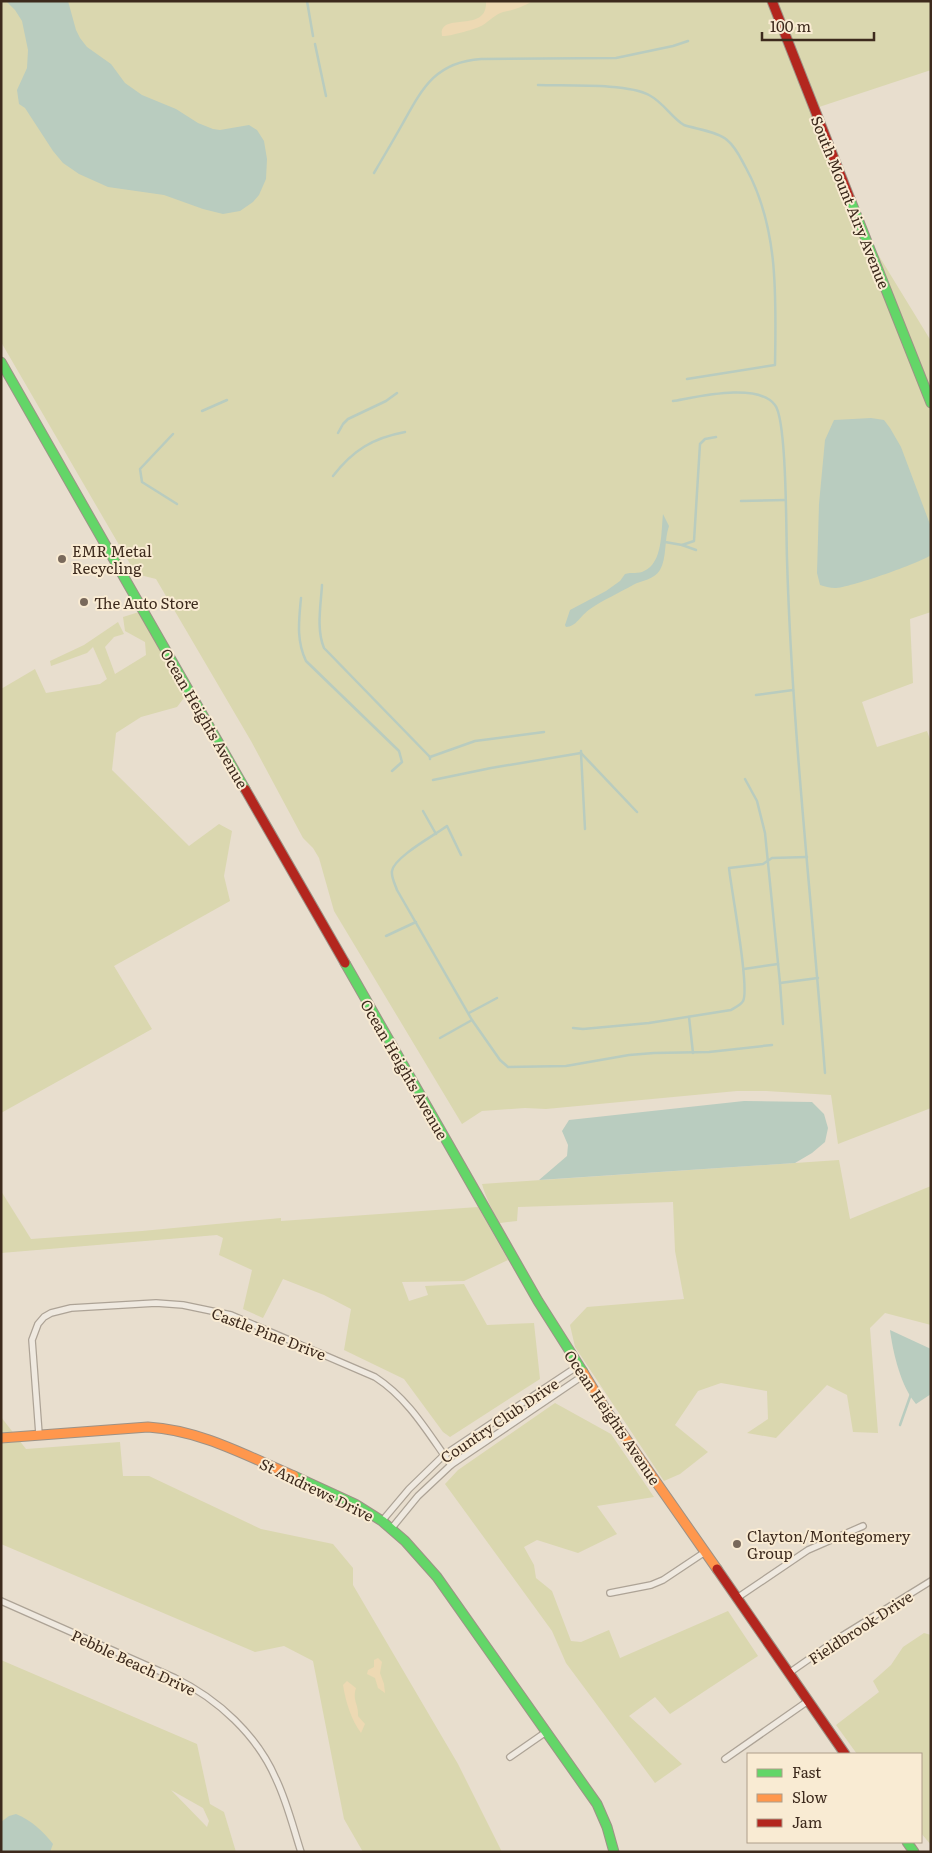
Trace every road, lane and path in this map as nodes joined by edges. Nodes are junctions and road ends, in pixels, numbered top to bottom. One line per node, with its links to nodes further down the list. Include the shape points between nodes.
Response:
1 (772, 1): 3 (main road, South Mount Airy Avenue)
2 (1, 362): 4 (main road, Ocean Heights Avenue)
3 (931, 403)
4 (578, 1366): 5 (main road, Ocean Heights Avenue); 8 (street, Country Club Drive)
5 (584, 1375): 9 (street, Country Club Drive); 13 (main road, Ocean Heights Avenue)
6 (39, 1434): 7 (main road, St Andrews Drive); 8 (street, Castle Pine Drive, via 32,1340 44,1317 71,1308 156,1303 231,1315 365,1372 406,1402); 10 (main road, St Andrews Drive, via 148,1427 198,1435 316,1485)
7 (1, 1438)
8 (444, 1455): 9 (street, Castle Pine Drive); 10 (street, Country Club Drive)
9 (451, 1465): 12 (street, Country Club Drive, via 418,1496)
10 (382, 1521): 12 (main road, St Andrews Drive)
11 (863, 1526): 16 (street, via 808,1550)
12 (391, 1529): 20 (main road, St Andrews Drive, via 437,1577)
13 (705, 1552): 15 (street, via 663,1580); 16 (main road, Ocean Heights Avenue)
14 (931, 1581): 18 (street, Fieldbrook Drive)
15 (610, 1593)
16 (737, 1598): 18 (main road, Ocean Heights Avenue)
17 (1, 1601): 24 (street, Pebble Beach Drive, via 175,1678 224,1710 253,1741 276,1777)
18 (789, 1673): 19 (main road, Ocean Heights Avenue)
19 (808, 1701): 21 (main road, Ocean Heights Avenue); 23 (street)
20 (546, 1732): 22 (street); 25 (main road, St Andrews Drive, via 597,1804)
21 (844, 1753)
22 (510, 1757)
23 (726, 1759)
24 (301, 1852)
25 (614, 1852)

